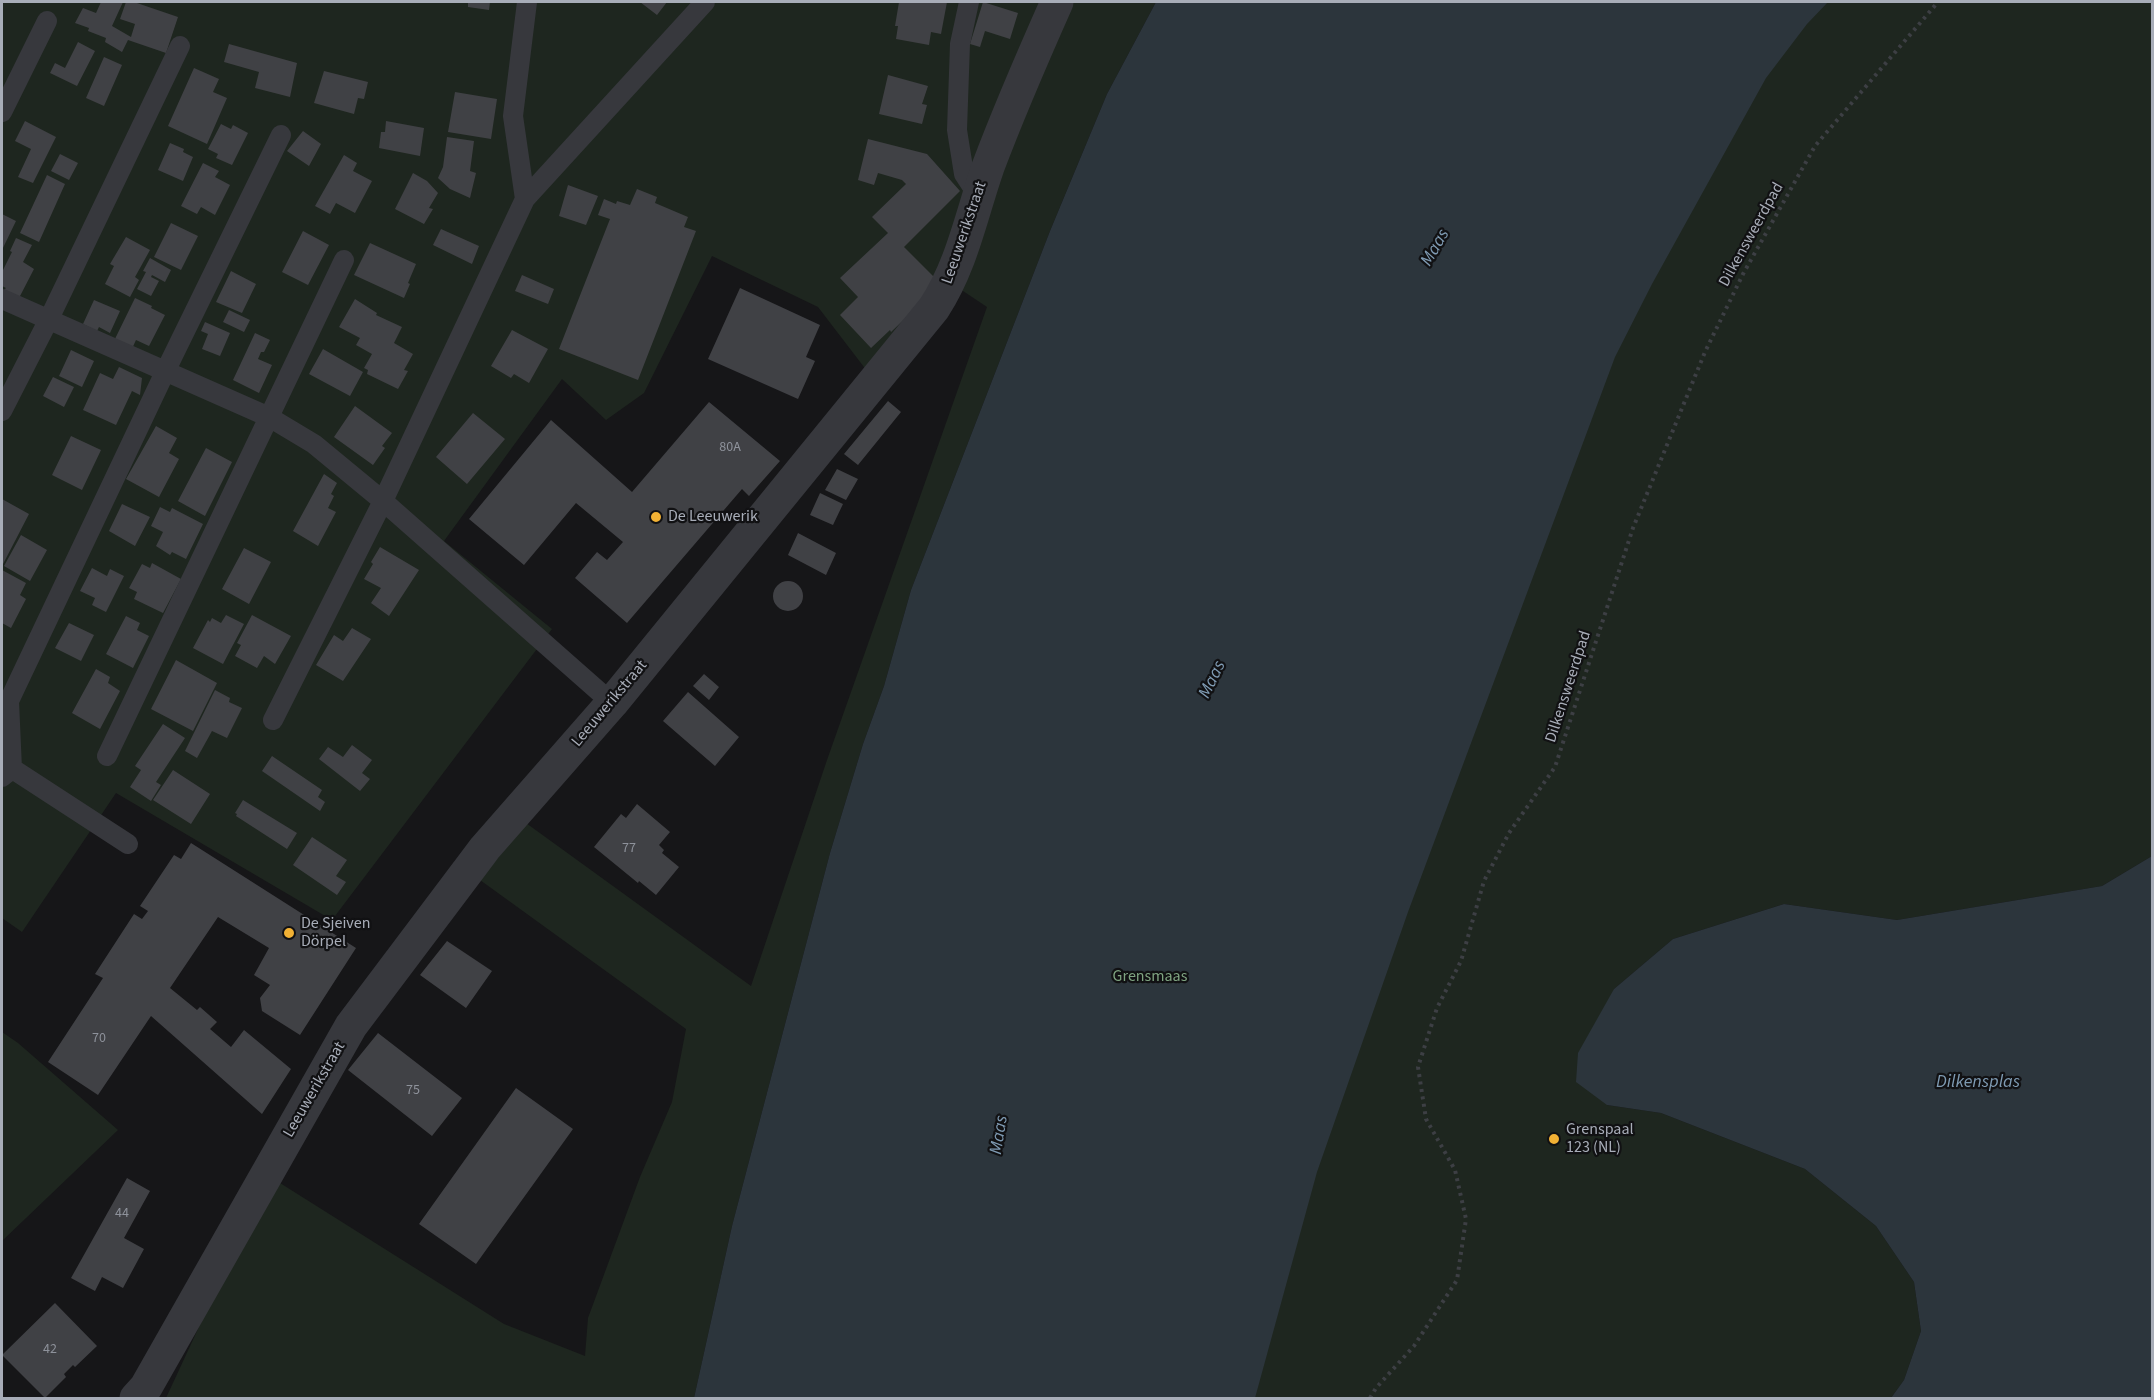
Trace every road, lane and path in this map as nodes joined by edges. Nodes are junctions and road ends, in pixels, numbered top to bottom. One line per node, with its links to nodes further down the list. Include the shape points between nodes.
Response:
1 (527, 2): 11 (lane, via 513,116)
2 (705, 2): 11 (lane)
3 (969, 2): 10 (lane, via 960,44 957,130 964,174)
4 (1057, 2): 10 (street, Leeuwerikstraat, via 1023,78)
5 (1938, 2): 25 (path, Dilkensweerdpad, via 1815,146 1743,274 1705,352 1633,528 1555,767 1509,832 1484,881 1461,961 1437,1008 1418,1067 1426,1119 1455,1170 1466,1219 1457,1280 1414,1346)
6 (47, 21): 8 (lane)
7 (180, 46): 14 (lane)
8 (2, 112)
9 (281, 135): 15 (lane)
10 (979, 197): 19 (street, Leeuwerikstraat, via 954,272 934,309)
11 (525, 199): 18 (lane)
12 (344, 260): 17 (lane)
13 (2, 299): 14 (lane)
14 (48, 321): 15 (lane); 16 (lane)
15 (165, 372): 17 (lane); 22 (lane, via 9,701)
16 (2, 411)
17 (269, 417): 18 (lane, via 314,444); 21 (lane)
18 (382, 501): 19 (lane); 20 (lane)
19 (612, 703): 24 (street, Leeuwerikstraat, via 485,849 351,1026 146,1387)
20 (273, 720)
21 (107, 756)
22 (5, 769): 23 (lane)
23 (128, 844)
24 (136, 1398)
25 (1370, 1398)

